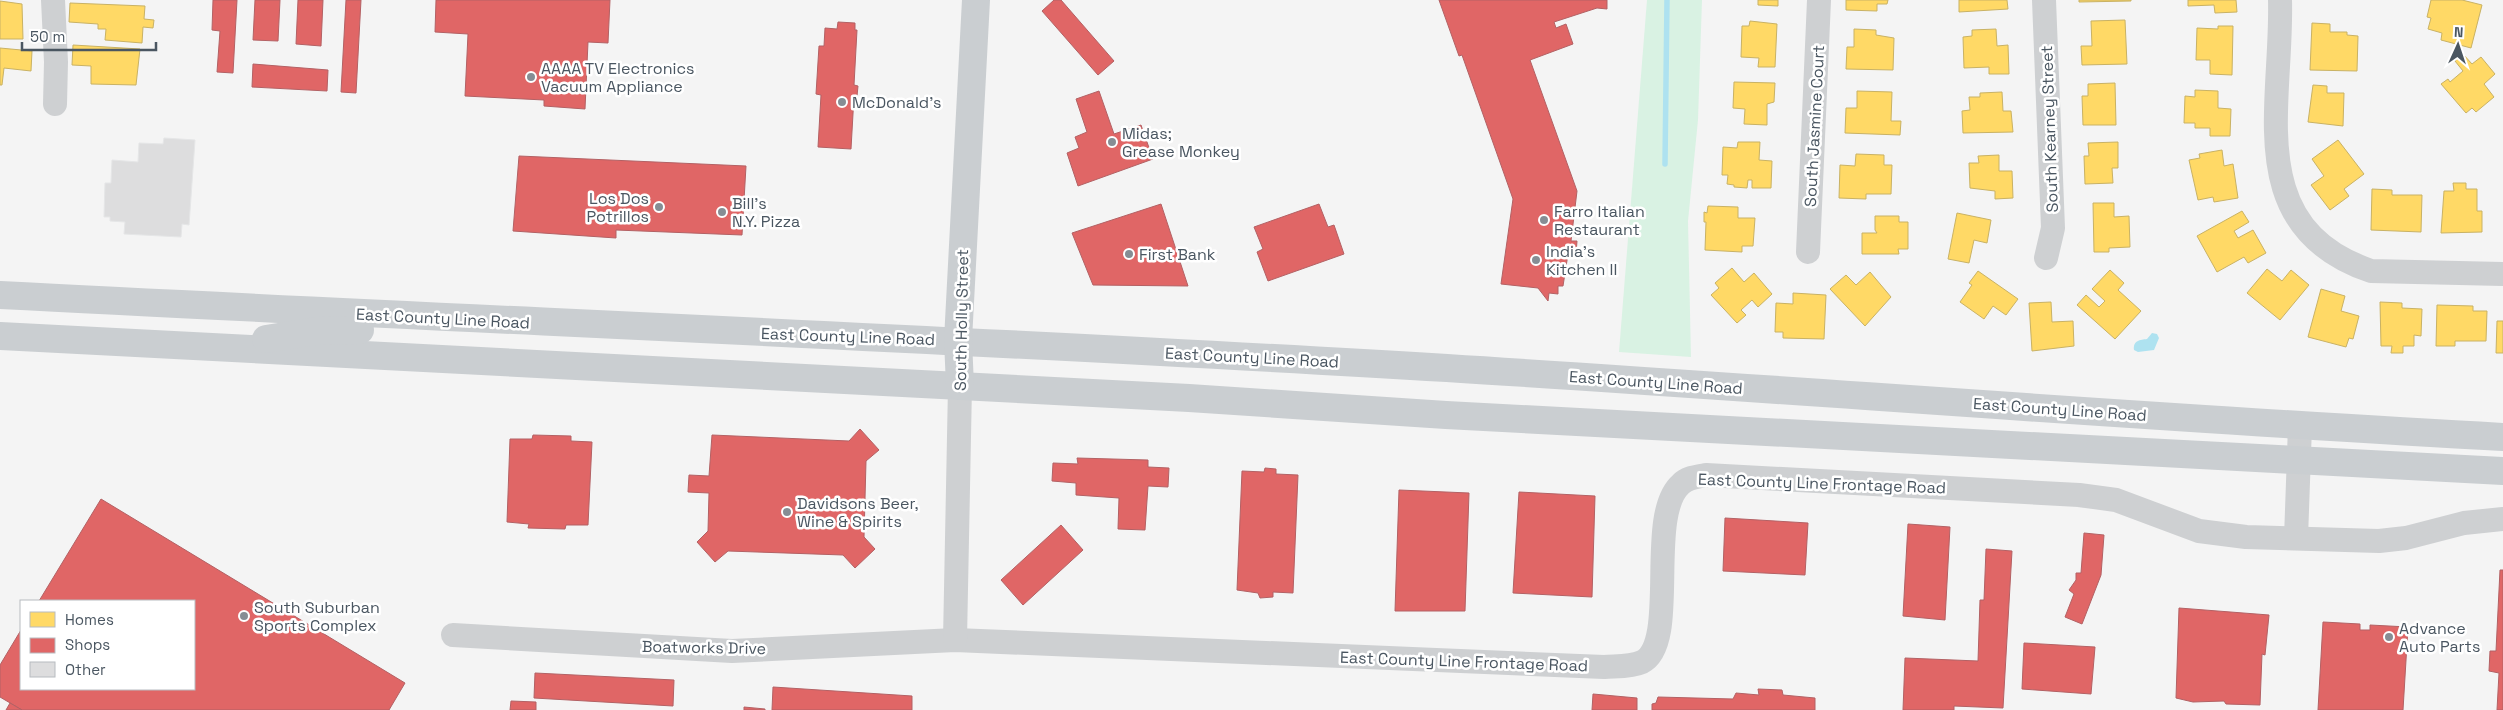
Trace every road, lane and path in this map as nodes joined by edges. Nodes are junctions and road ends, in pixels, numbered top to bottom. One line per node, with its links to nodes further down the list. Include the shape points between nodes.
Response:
1 (53, 0): 6 (street)
2 (976, 0): 13 (main road, South Holly Street)
3 (1819, 0): 7 (street, South Jasmine Court)
4 (2044, 0): 8 (street, South Kearney Street, via 2053,228)
5 (2280, 0): 9 (street, via 2278,166 2282,184 2303,226 2331,253 2350,264 2371,270)
6 (55, 104)
7 (1808, 252)
8 (2046, 258)
9 (2503, 274)
10 (0, 295): 11 (main road, East County Line Road)
11 (473, 320): 13 (main road, East County Line Road); 14 (main road, via 469,328 456,333 342,329)
12 (0, 336): 14 (main road)
13 (958, 340): 15 (main road, South Holly Street); 16 (main road, East County Line Road, via 1448,368)
14 (206, 347): 15 (main road)
15 (960, 386): 18 (main road); 23 (street, South Holly Street)
16 (2300, 426): 17 (main road, East County Line Road); 18 (street)
17 (2503, 437)
18 (2299, 460): 19 (main road); 21 (street)
19 (2503, 471)
20 (2503, 519): 21 (street, East County Line Frontage Road, via 2464,522 2406,538 2379,541)
21 (2296, 538): 23 (street, East County Line Frontage Road, via 2246,537 2199,531 2116,500 2079,496 1706,475 1691,478 1674,492 1666,514 1660,621 1654,648 1642,662 1632,665 1604,667)
22 (454, 635): 23 (street, Boatworks Drive, via 732,651)
23 (955, 640)

